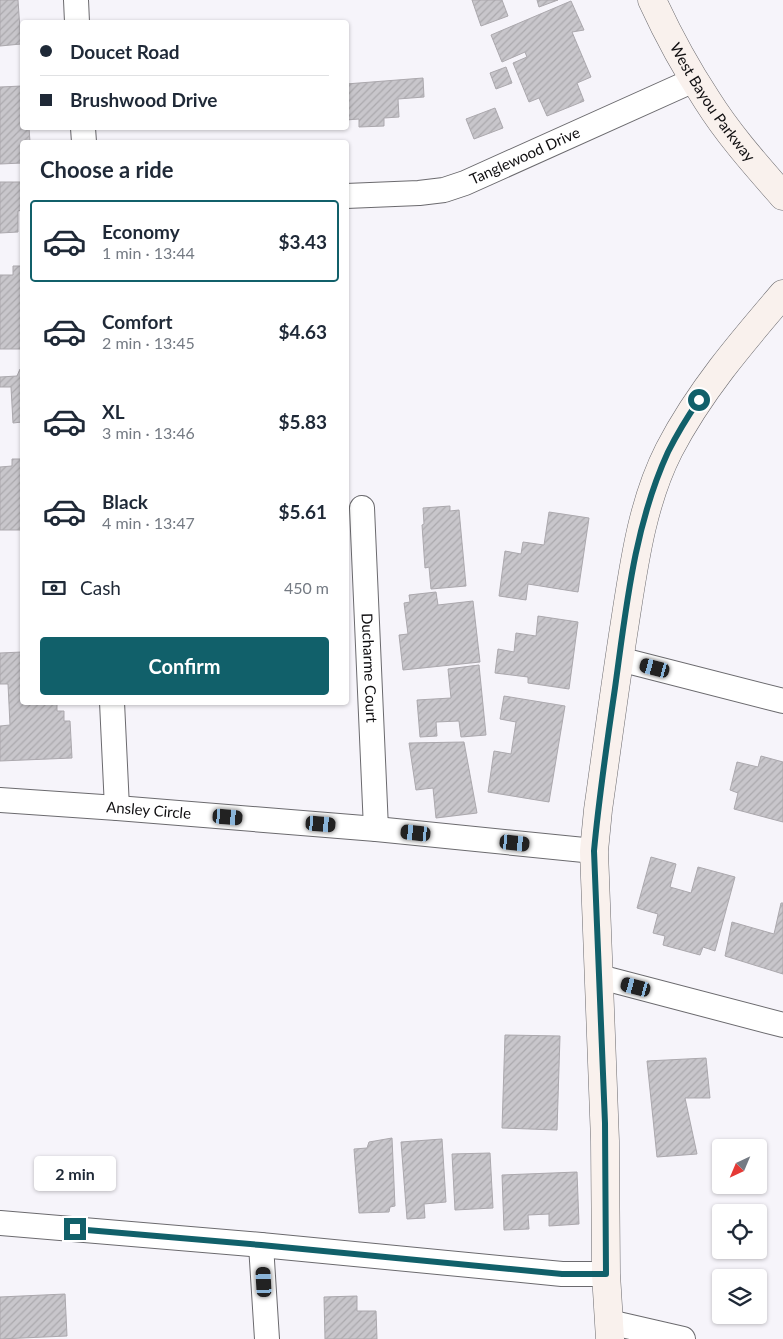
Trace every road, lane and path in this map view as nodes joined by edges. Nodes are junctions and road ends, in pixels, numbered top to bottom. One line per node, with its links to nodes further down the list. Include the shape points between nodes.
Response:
1 (76, 0): 3 (street)
2 (652, 0): 4 (street, West Bayou Parkway)
3 (78, 20)
4 (694, 80): 5 (street, Tanglewood Drive, via 465,183 419,193); 6 (street, West Bayou Parkway, via 749,157)
5 (349, 196)
6 (783, 196)
7 (783, 294): 9 (street, via 707,386 668,451 646,510 634,560)
8 (362, 508): 14 (street, Ducharme Court)
9 (619, 659): 10 (street); 15 (street)
10 (783, 701)
11 (112, 705): 13 (street)
12 (0, 800): 13 (street, Ansley Circle)
13 (117, 808): 14 (street, Ansley Circle)
14 (376, 829): 15 (street, Ansley Circle)
15 (594, 851): 16 (street)
16 (600, 977): 17 (street); 20 (street)
17 (783, 1025)
18 (0, 1223): 19 (street)
19 (261, 1245): 20 (street, via 562,1274); 22 (street)
20 (606, 1274): 21 (street)
21 (609, 1330): 23 (street)
22 (267, 1339)
23 (683, 1339)

